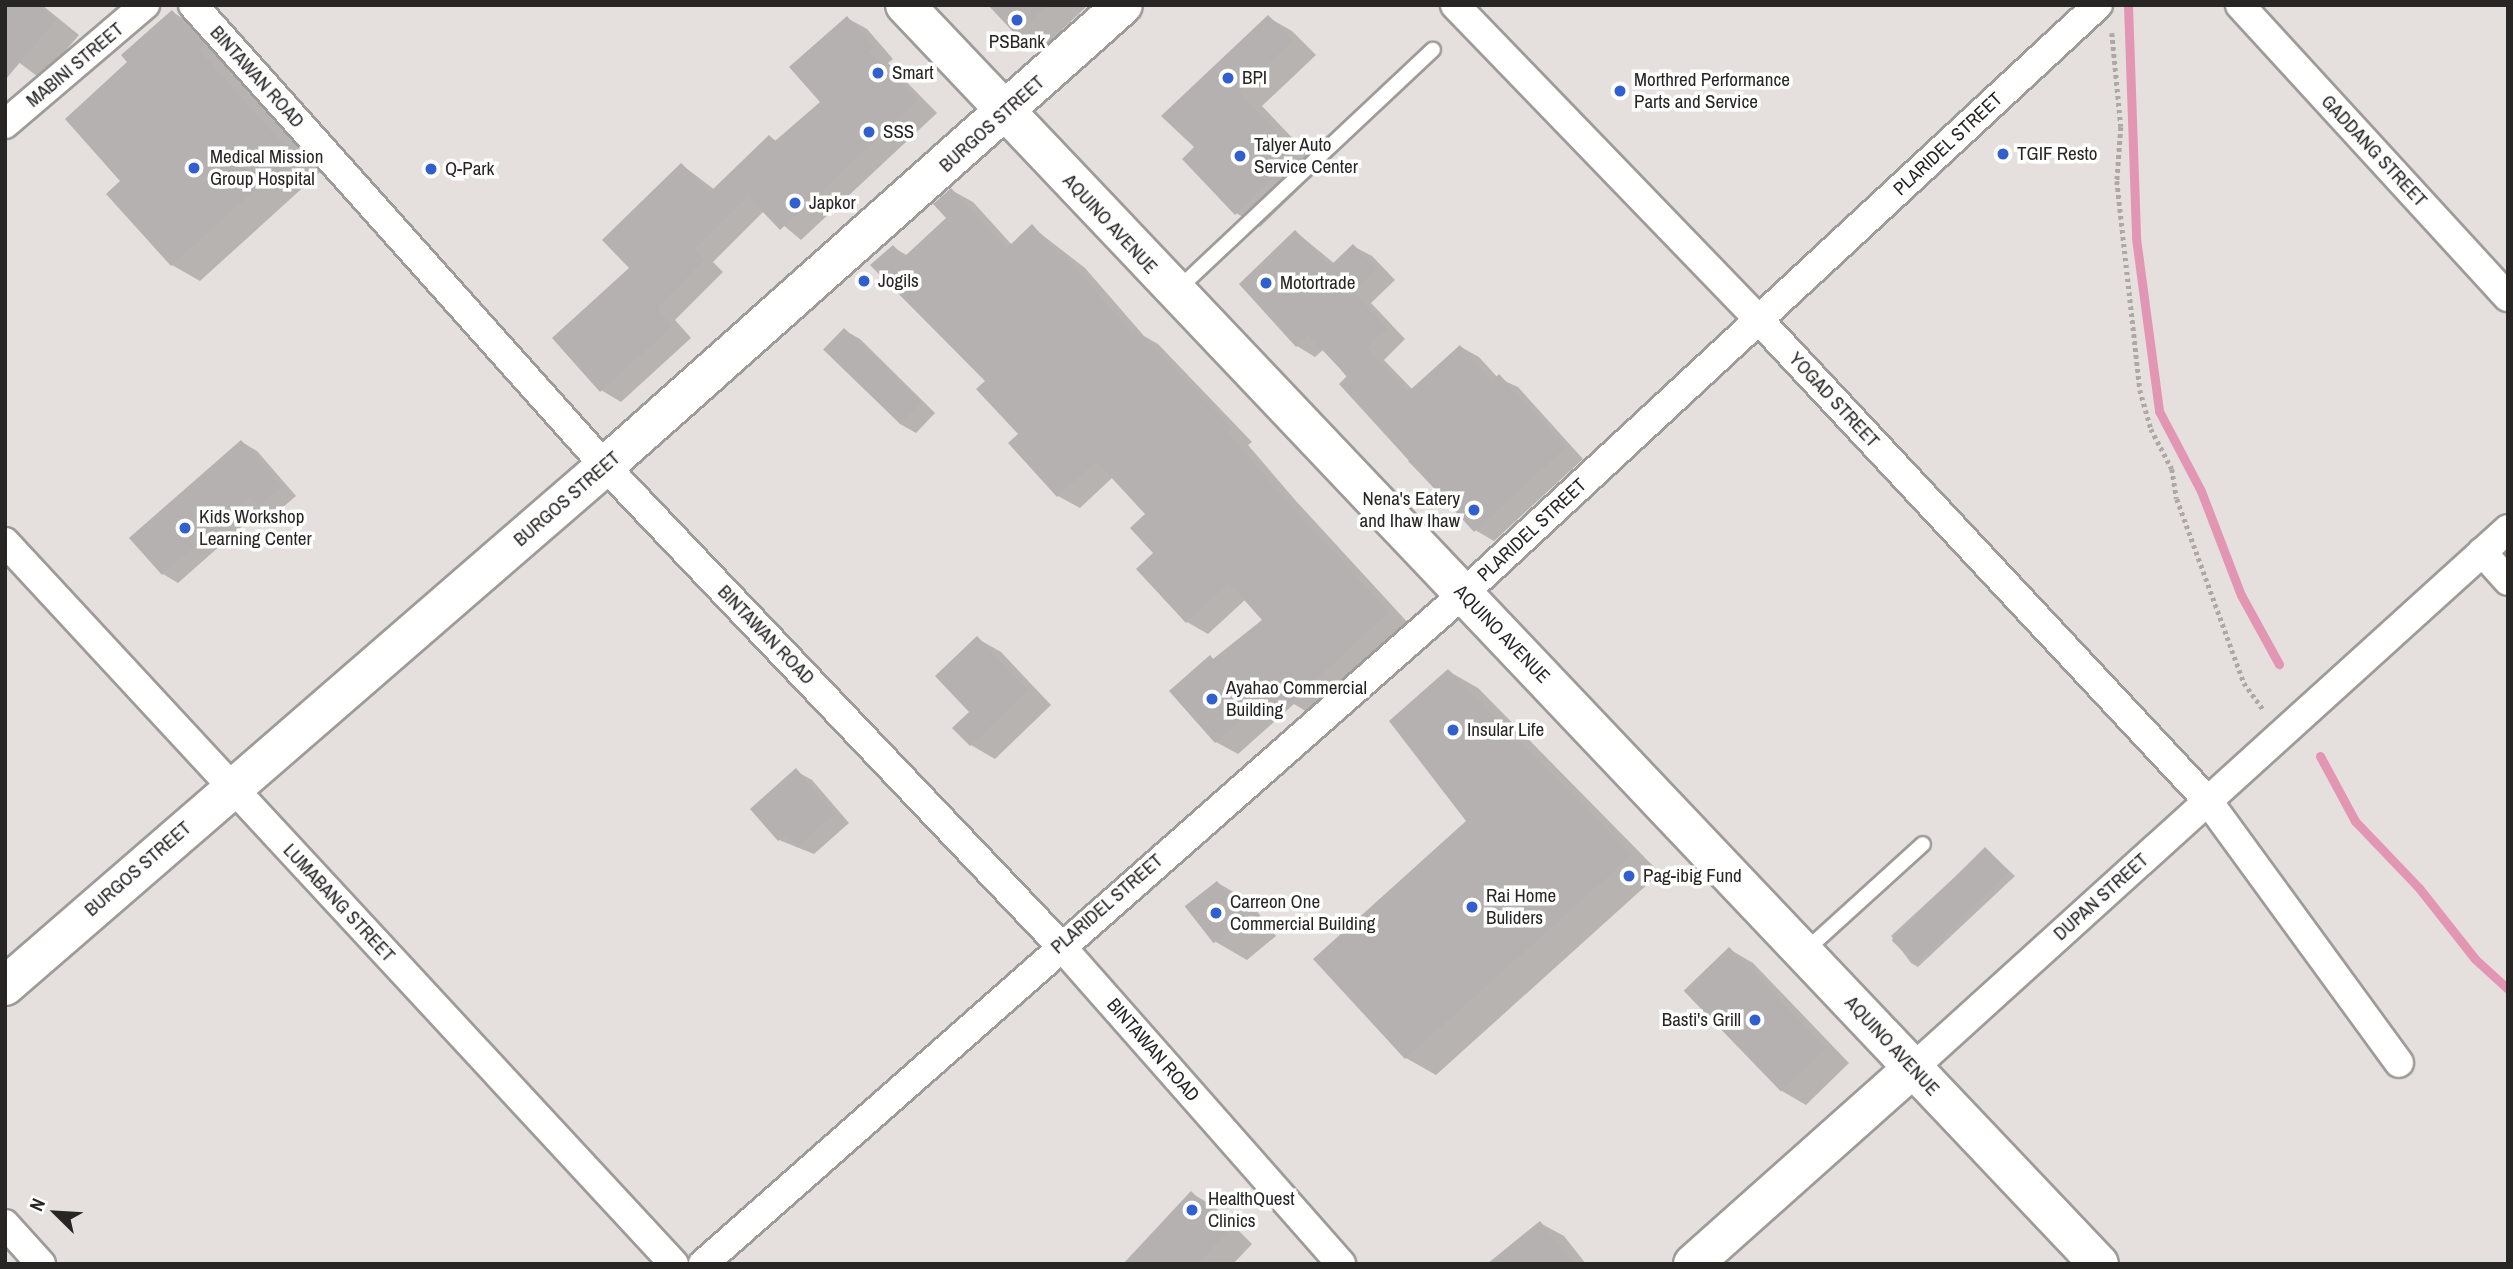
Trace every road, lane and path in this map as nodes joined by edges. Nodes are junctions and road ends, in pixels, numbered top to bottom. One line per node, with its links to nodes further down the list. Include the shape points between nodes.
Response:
1 (145, 5): 10 (street, MABINI STREET)
2 (194, 5): 14 (street, BINTAWAN ROAD)
3 (905, 5): 9 (main road, AQUINO AVENUE)
4 (1123, 5): 9 (main road, BURGOS STREET)
5 (1455, 5): 13 (street, YOGAD STREET)
6 (2240, 5): 12 (street, GADDANG STREET)
7 (2105, 12): 13 (street, PLARIDEL STREET); 20 (path, via 2121,127 2118,194 2140,390 2151,429 2172,469 2177,499 2244,683)
8 (1433, 50): 11 (lane)
9 (1008, 110): 11 (main road, AQUINO AVENUE); 14 (main road, BURGOS STREET)
10 (5, 124)
11 (1174, 293): 19 (main road, AQUINO AVENUE)
12 (2508, 297)
13 (1759, 320): 19 (street, PLARIDEL STREET); 22 (street, YOGAD STREET)
14 (606, 466): 21 (main road, BURGOS STREET); 24 (street, BINTAWAN ROAD)
15 (2508, 529): 17 (street, DUPAN STREET)
16 (5, 542): 21 (street, LUMABANG STREET)
17 (2482, 552): 18 (street); 20 (street, DUPAN STREET)
18 (2508, 581)
19 (1464, 594): 24 (street, PLARIDEL STREET); 25 (main road, AQUINO AVENUE)
20 (2280, 735): 22 (street, DUPAN STREET)
21 (231, 786): 26 (main road, BURGOS STREET); 31 (street, LUMABANG STREET)
22 (2208, 801): 27 (street, YOGAD STREET); 28 (street, DUPAN STREET)
23 (1923, 844): 25 (lane)
24 (1060, 945): 32 (street, PLARIDEL STREET); 33 (street, BINTAWAN ROAD)
25 (1804, 951): 28 (main road, AQUINO AVENUE)
26 (5, 986)
27 (2399, 1063)
28 (1913, 1068): 34 (main road, DUPAN STREET); 35 (main road, AQUINO AVENUE)
29 (5, 1224): 30 (street)
30 (41, 1264)
31 (674, 1264)
32 (703, 1264)
33 (1341, 1264)
34 (1693, 1264)
35 (2099, 1264)

